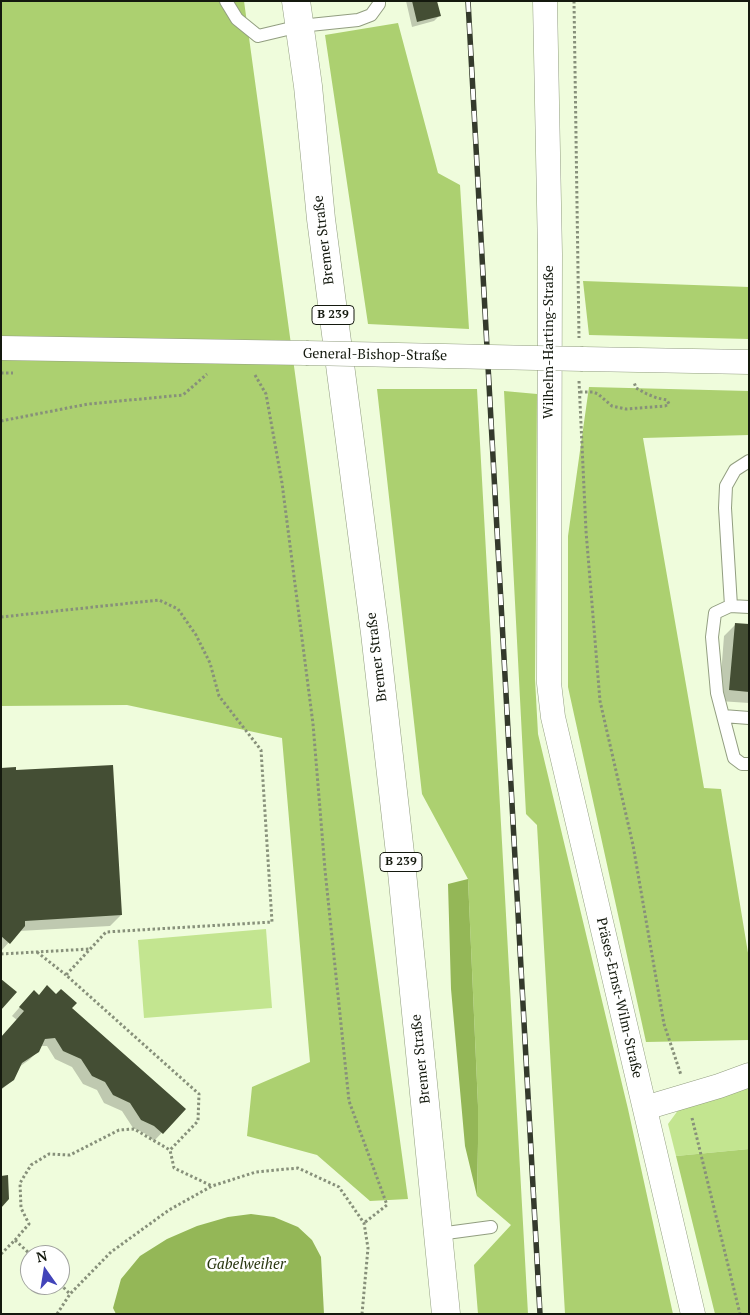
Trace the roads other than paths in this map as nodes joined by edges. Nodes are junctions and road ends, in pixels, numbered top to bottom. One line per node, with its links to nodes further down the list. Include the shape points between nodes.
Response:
1 (226, 1): 4 (lane, via 237,19 258,36)
2 (378, 1): 4 (lane, via 371,15 358,20)
3 (545, 1): 10 (street, Wilhelm-Harting-Straße, via 550,254)
4 (298, 13): 17 (main road, Bremer Straße / B 239, via 401,862)
5 (1, 348): 6 (street, General-Bishop-Straße, bridge)
6 (749, 362)
7 (749, 462): 8 (lane, via 734,470 726,486)
8 (731, 606): 9 (lane); 11 (lane, via 715,613 712,638 717,693)
9 (749, 607)
10 (549, 682): 15 (street, Präses-Ernst-Wilm-Straße, via 552,716)
11 (723, 716): 12 (lane); 13 (lane, via 734,758 742,764)
12 (749, 718)
13 (749, 764)
14 (749, 1075): 15 (street)
15 (645, 1108): 19 (street, Präses-Ernst-Wilm-Straße)
16 (491, 1227): 17 (lane)
17 (439, 1234): 18 (main road, Bremer Straße / B 239)
18 (446, 1314)
19 (693, 1314)

